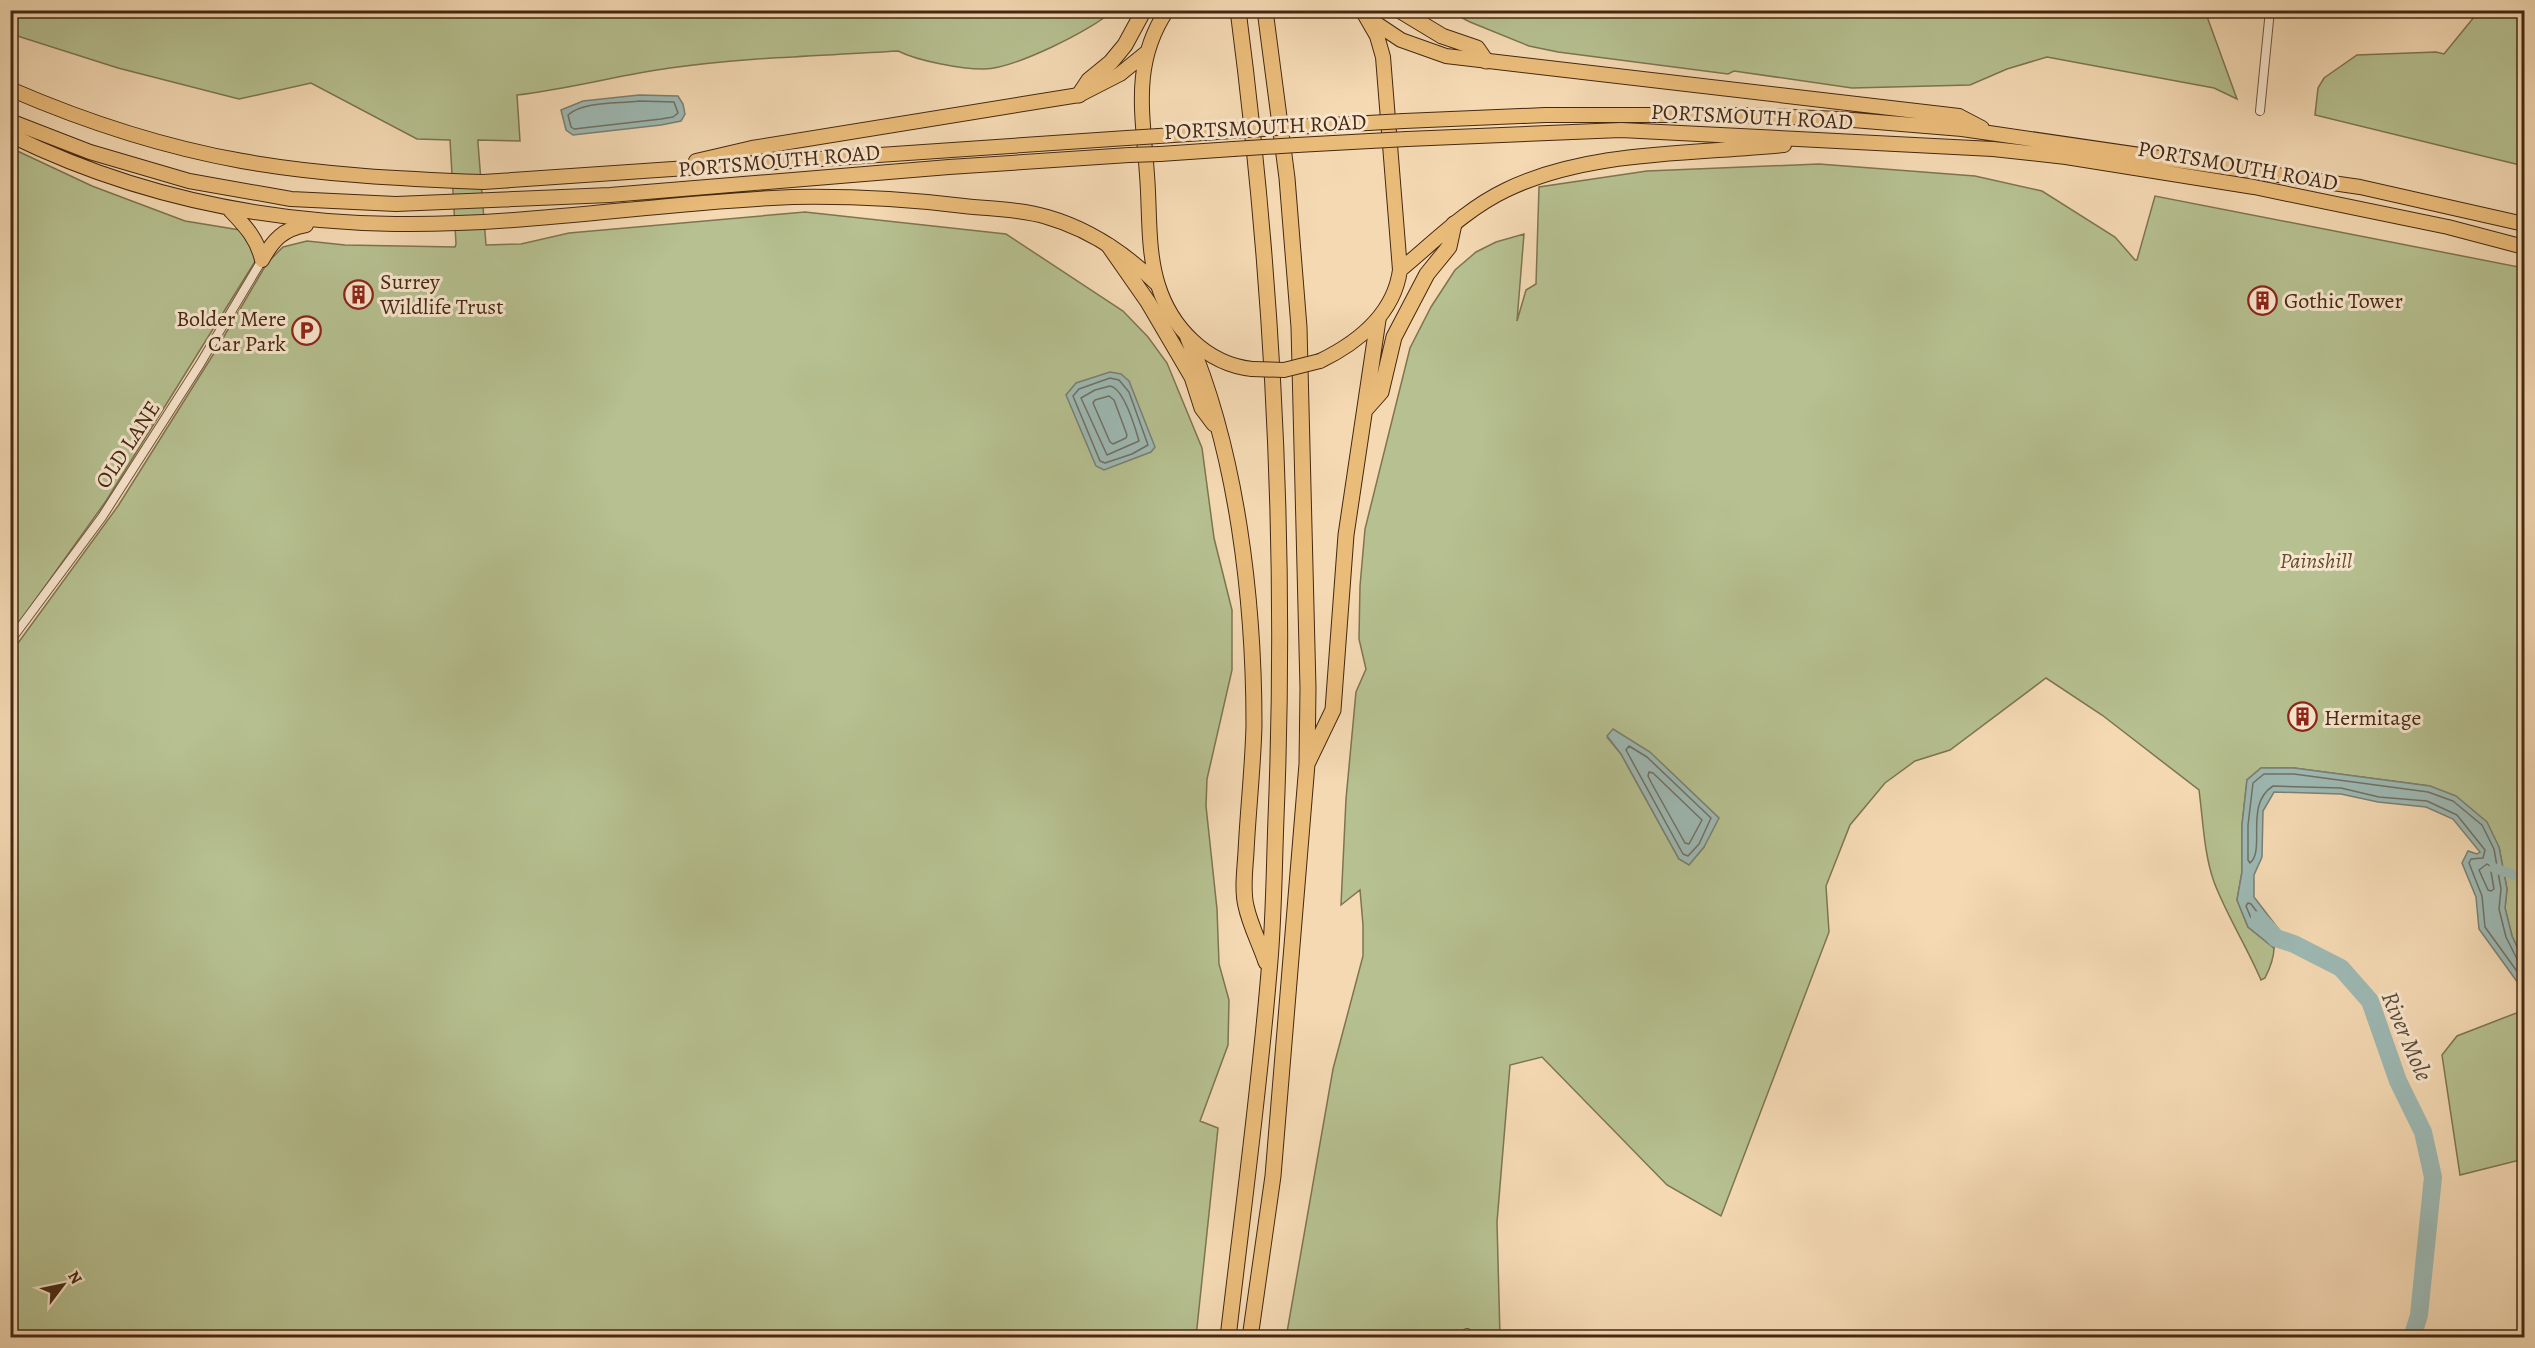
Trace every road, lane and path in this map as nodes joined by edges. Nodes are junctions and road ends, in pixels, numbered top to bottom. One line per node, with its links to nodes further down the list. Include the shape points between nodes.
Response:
1 (1144, 10): 11 (highway, via 1125,45)
2 (1167, 10): 8 (highway)
3 (1238, 10): 33 (highway, via 1271,332 1279,540 1280,718)
4 (1265, 10): 32 (highway, via 1287,178 1299,327 1308,688)
5 (1399, 10): 9 (highway, via 1442,36 1477,48)
6 (2270, 10): 12 (street)
7 (1365, 14): 9 (highway, via 1415,47); 25 (highway, via 1383,57)
8 (1146, 53): 11 (highway, via 1120,74); 26 (highway, via 1140,85 1151,242)
9 (1486, 61): 14 (highway, via 1959,116)
10 (10, 89): 17 (highway, PORTSMOUTH ROAD, via 150,139 242,161 393,179 483,182)
11 (1079, 95): 17 (highway, via 752,148)
12 (2260, 111)
13 (10, 121): 16 (highway, PORTSMOUTH ROAD, bridge, via 90,152 189,181 291,199 396,204 610,195 949,167 1407,139 1621,130)
14 (1989, 132): 17 (highway, PORTSMOUTH ROAD, bridge, via 1744,115 1545,115 1293,127); 21 (highway, PORTSMOUTH ROAD, via 2360,187)
15 (10, 135): 18 (highway, via 127,182)
16 (1831, 140): 20 (highway, via 1672,154 1553,171 1504,190); 23 (highway, PORTSMOUTH ROAD, via 1993,149 2156,171 2393,215)
17 (670, 168)
18 (230, 210): 19 (highway); 24 (highway, via 251,232)
19 (326, 221): 22 (highway, via 431,224 750,200 863,198 916,200 1044,216); 24 (highway, via 290,228 270,245)
20 (1454, 224): 25 (highway); 29 (highway, via 1449,247 1427,274 1394,337 1381,392)
21 (2524, 224)
22 (1108, 246): 26 (highway); 30 (highway, via 1148,302 1192,377 1203,408)
23 (2524, 247)
24 (262, 260): 31 (street, OLD LANE, via 102,517)
25 (1400, 270): 27 (highway, via 1396,290)
26 (1158, 284): 28 (highway, via 1166,305)
27 (1378, 320): 28 (highway, bridge, via 1344,348 1320,361 1284,370 1252,369 1217,357); 29 (highway)
28 (1188, 338): 30 (highway)
29 (1366, 409): 32 (highway, via 1346,535 1333,711)
30 (1221, 434): 33 (highway, via 1237,518 1250,622 1253,756 1246,905)
31 (10, 641)
32 (1306, 764): 35 (highway, via 1273,1176)
33 (1270, 970): 34 (highway)
34 (1228, 1338)
35 (1250, 1338)

